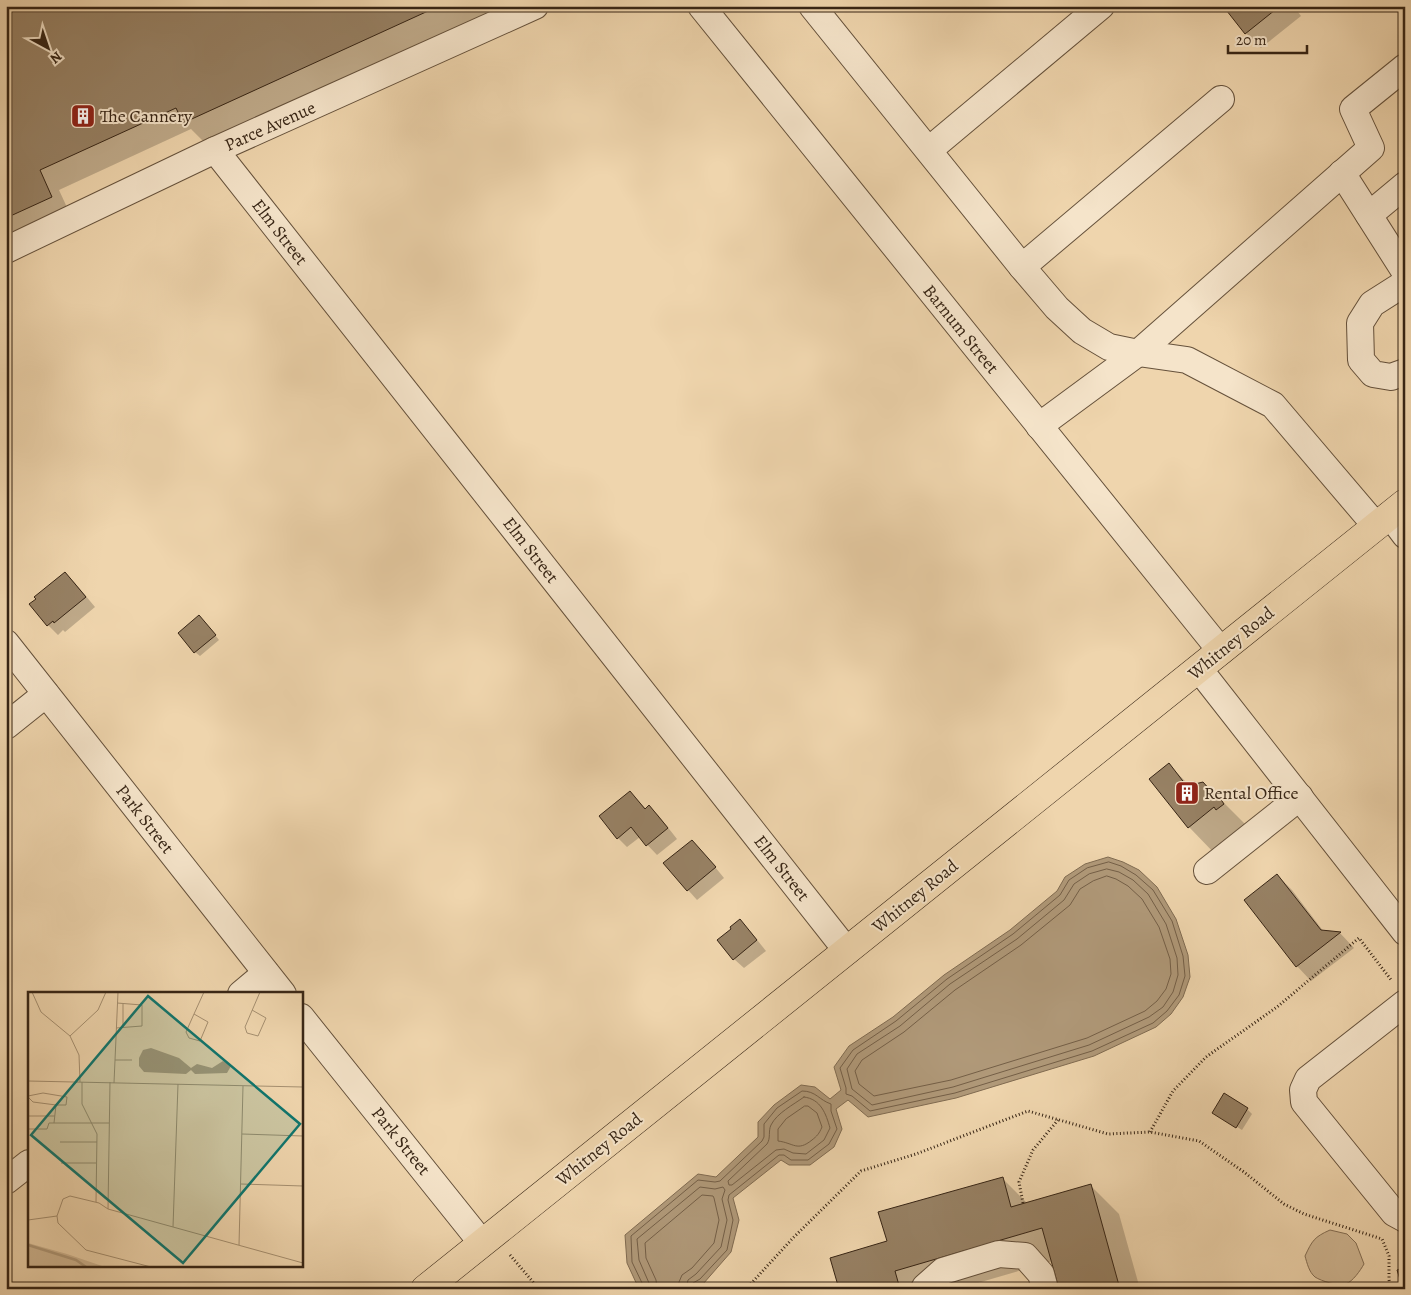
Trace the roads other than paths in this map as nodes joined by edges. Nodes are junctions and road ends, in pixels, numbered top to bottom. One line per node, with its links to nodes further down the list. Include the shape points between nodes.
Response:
1 (535, 6): 7 (street, Parce Avenue)
2 (701, 6): 18 (street, Barnum Street)
3 (812, 6): 8 (street)
4 (1101, 6): 8 (street)
5 (1405, 67): 9 (street, via 1352,109 1371,148)
6 (1221, 99): 13 (street)
7 (215, 150): 12 (street, Parce Avenue); 28 (street, Elm Street)
8 (929, 150): 13 (street)
9 (1342, 174): 11 (street); 16 (street)
10 (1405, 185): 11 (street)
11 (1369, 215): 14 (street)
12 (6, 250)
13 (1022, 267): 16 (street, via 1082,332 1109,347)
14 (1405, 272)
15 (1405, 283): 17 (street, via 1372,304 1360,323 1361,360 1373,374 1391,377)
16 (1138, 353): 18 (street); 19 (street, via 1188,360 1273,405)
17 (1405, 372)
18 (1039, 426): 21 (street, Barnum Street)
19 (1394, 520): 21 (main road, Whitney Road)
20 (6, 643): 23 (street, Park Street)
21 (1221, 651): 22 (main road, Whitney Road)
22 (1199, 669): 25 (street); 28 (main road, Whitney Road)
23 (46, 694): 24 (street); 29 (street, Park Street)
24 (6, 726)
25 (1300, 798): 26 (street); 27 (street)
26 (1206, 871)
27 (1405, 932)
28 (846, 951): 37 (main road, Whitney Road)
29 (266, 973): 30 (street); 31 (street, Park Street)
30 (243, 992)
31 (281, 992)
32 (1402, 999): 36 (street, via 1308,1079 1303,1090 1304,1102 1394,1213)
33 (302, 1018): 37 (street, Park Street)
34 (28, 1164): 35 (street)
35 (6, 1181)
36 (1405, 1219)
37 (482, 1243): 39 (main road, Whitney Road)
38 (1043, 1281): 40 (street, via 1025,1256 1000,1254 944,1271)
39 (425, 1289)
40 (924, 1289)

